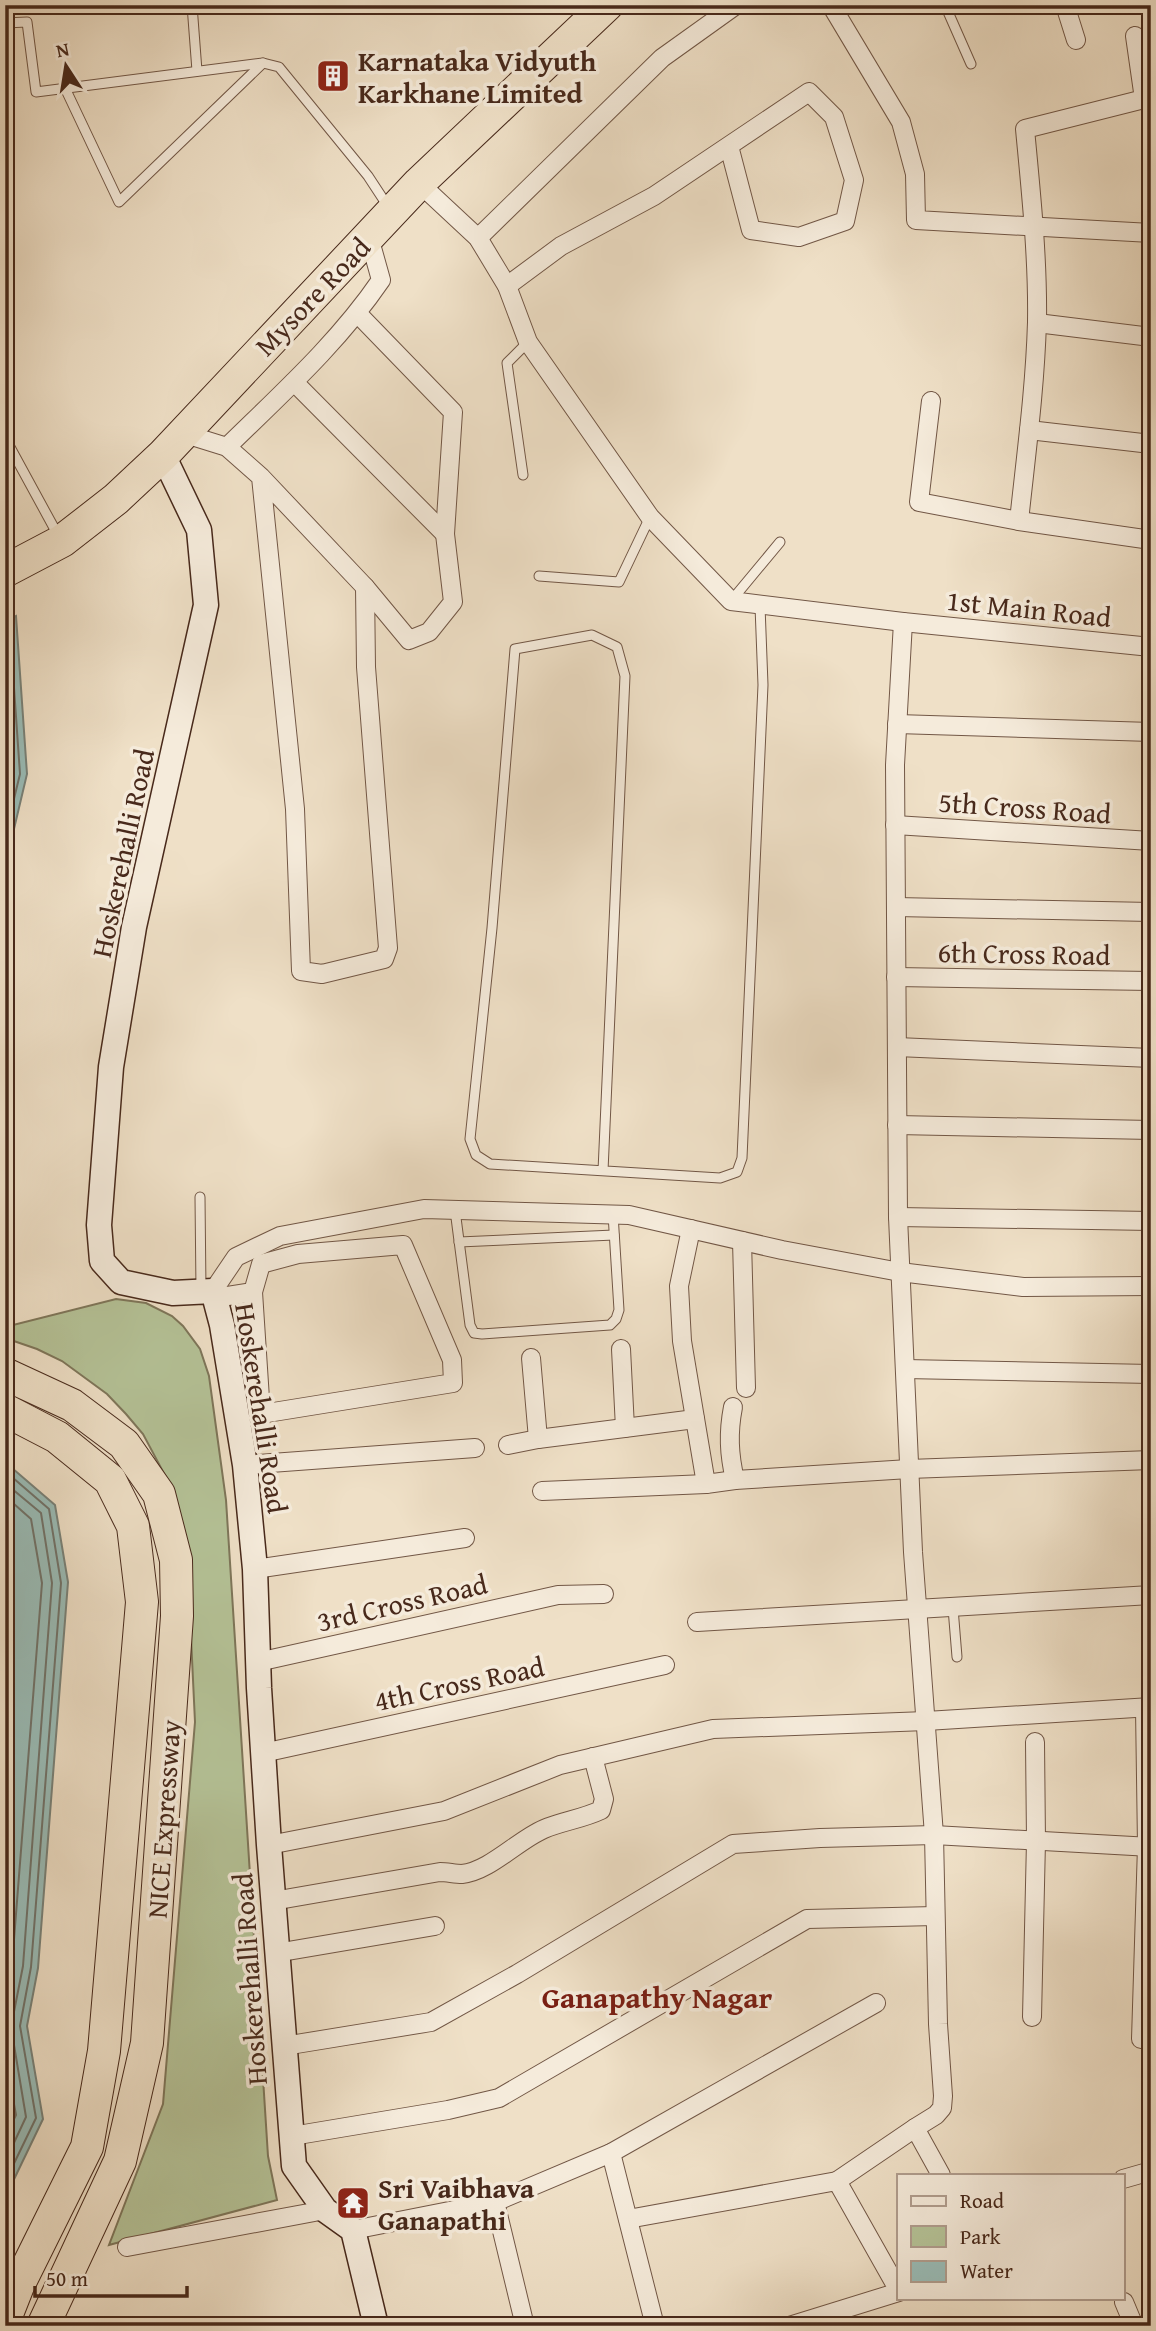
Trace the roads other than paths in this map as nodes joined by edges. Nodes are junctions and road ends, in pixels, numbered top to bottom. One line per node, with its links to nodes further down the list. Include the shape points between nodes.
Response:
1 (192, 5): 12 (lane)
2 (607, 5): 15 (highway, Mysore Road)
3 (736, 5): 20 (street, via 662,58)
4 (831, 5): 17 (street, via 901,121 915,174 916,220)
5 (945, 5): 11 (lane)
6 (1065, 5): 9 (street)
7 (5, 23): 13 (lane, via 27,22 36,92)
8 (1135, 36): 17 (street, via 1144,99 1025,129)
9 (1076, 40)
10 (263, 63): 12 (lane); 13 (lane, via 119,202); 16 (lane, via 278,67)
11 (971, 64)
12 (197, 71): 13 (lane)
13 (65, 88)
14 (729, 146): 14 (street, via 809,92 834,117 854,180 845,221 799,237 751,230); 21 (street, via 654,196 561,246)
15 (419, 183): 16 (highway, Mysore Road); 20 (street)
16 (392, 212): 19 (highway, Mysore Road)
17 (1034, 225): 18 (street); 23 (street)
18 (1151, 233)
19 (369, 237): 22 (street, via 381,280); 30 (highway, Mysore Road)
20 (478, 238): 21 (street)
21 (507, 286): 25 (street)
22 (358, 314): 26 (street); 37 (street, via 453,412)
23 (1037, 323): 24 (street); 28 (street)
24 (1151, 337)
25 (528, 342): 33 (lane, via 507,363); 35 (street)
26 (294, 382): 32 (street); 37 (street)
27 (931, 401): 36 (street, via 919,502)
28 (1029, 430): 31 (street); 36 (street)
29 (5, 438): 40 (lane)
30 (172, 444): 32 (street); 40 (highway, Mysore Road, via 116,499); 73 (street, Hoskerehalli Road, via 200,530 206,605 134,927 111,1067 99,1225 102,1261 121,1282 173,1293)
31 (1151, 444)
32 (227, 447): 34 (street)
33 (523, 475)
34 (261, 477): 43 (street); 43 (street, via 295,809 301,971 322,974 384,959 388,948 366,667)
35 (650, 517): 42 (lane, via 619,582); 44 (street)
36 (1018, 521): 38 (street)
37 (445, 534): 43 (street, via 453,602 429,632 409,640)
38 (1151, 540)
39 (780, 542): 44 (lane)
40 (58, 543): 41 (highway, Mysore Road)
41 (5, 571)
42 (539, 576)
43 (365, 587)
44 (731, 601): 45 (street, 1st Main Road)
45 (760, 606): 46 (street, 1st Main Road); 60 (lane, via 763,685 742,1158 737,1172 720,1178)
46 (903, 622): 47 (street, 1st Main Road); 48 (street)
47 (1151, 647)
48 (897, 724): 49 (street); 50 (street)
49 (1151, 732)
50 (895, 825): 51 (street, 5th Cross Road); 52 (street)
51 (1151, 841)
52 (896, 907): 53 (street); 54 (street)
53 (1151, 912)
54 (896, 977): 55 (street, 6th Cross Road); 56 (street)
55 (1151, 981)
56 (897, 1047): 57 (street); 58 (street)
57 (1151, 1058)
58 (897, 1125): 59 (street); 64 (street)
59 (1151, 1130)
60 (603, 1171): 60 (lane, via 490,1164 476,1155 471,1139 515,649 592,635 617,647 625,676)
61 (200, 1197): 73 (lane)
62 (455, 1210): 63 (street); 69 (lane); 73 (street, via 424,1209 280,1236 236,1257)
63 (613, 1214): 66 (street); 67 (lane)
64 (898, 1217): 65 (street); 70 (street)
65 (1151, 1221)
66 (691, 1229): 68 (street); 82 (street, via 679,1286 682,1341)
67 (614, 1235): 69 (lane); 69 (lane, via 619,1310 610,1325 482,1334 474,1333 470,1325)
68 (742, 1241): 70 (street); 79 (street)
69 (459, 1242)
70 (900, 1272): 71 (street, via 1023,1287); 76 (street)
71 (1151, 1286)
72 (253, 1292): 72 (street, via 261,1414 453,1383 452,1360 403,1245 299,1254 261,1264); 73 (street)
73 (209, 1294): 88 (street, Hoskerehalli Road, via 222,1325)
74 (621, 1349): 83 (street)
75 (531, 1358): 84 (street)
76 (905, 1369): 78 (street); 89 (street)
77 (5, 1374): 136 (highway, NICE Expressway, via 72,1405 124,1444 159,1494 176,1560 177,1616 147,2043 120,2161)
78 (1151, 1374)
79 (746, 1388)
80 (733, 1407): 90 (street, via 728,1431)
81 (5, 1410): 135 (highway, NICE Expressway, via 57,1437 110,1480 133,1526 142,1602 104,2051 87,2147)
82 (695, 1419): 83 (street); 91 (street)
83 (625, 1428): 84 (street)
84 (538, 1439): 85 (street)
85 (508, 1446)
86 (475, 1448): 88 (street)
87 (1151, 1460): 89 (street)
88 (245, 1465): 94 (street, Hoskerehalli Road)
89 (909, 1469): 90 (street); 98 (street)
90 (735, 1480): 91 (street)
91 (706, 1484): 92 (street)
92 (542, 1491)
93 (465, 1538): 94 (street)
94 (255, 1569): 101 (street, Hoskerehalli Road)
95 (604, 1594): 101 (street, 3rd Cross Road, via 558,1595)
96 (1151, 1595): 97 (street)
97 (953, 1608): 98 (street); 100 (lane)
98 (917, 1610): 99 (street); 104 (street)
99 (697, 1622)
100 (957, 1657)
101 (258, 1661): 106 (street, Hoskerehalli Road)
102 (665, 1665): 106 (street, 4th Cross Road)
103 (1148, 1707): 104 (street); 111 (street)
104 (926, 1721): 107 (street, via 713,1729); 108 (street)
105 (1035, 1742): 109 (street)
106 (263, 1753): 110 (street, Hoskerehalli Road)
107 (593, 1757): 110 (street, via 560,1765 444,1811); 112 (street, via 604,1800 601,1810 547,1828 482,1867 463,1874 440,1872)
108 (934, 1835): 109 (street); 113 (street); 119 (street, via 733,1844 431,2022)
109 (1036, 1841): 111 (street); 117 (street)
110 (269, 1845): 112 (street, Hoskerehalli Road)
111 (1149, 1846): 118 (street, via 1141,2039)
112 (273, 1901): 115 (street, Hoskerehalli Road)
113 (935, 1916): 120 (street, via 942,2108); 121 (street, via 807,1919 499,2098)
114 (435, 1926): 115 (street)
115 (276, 1953): 119 (street, Hoskerehalli Road)
116 (876, 2003): 122 (street)
117 (1032, 2017)
118 (1151, 2039)
119 (284, 2046): 121 (street, Hoskerehalli Road)
120 (915, 2128): 124 (street); 126 (street)
121 (292, 2136): 128 (street, Hoskerehalli Road, via 294,2166)
122 (611, 2153): 127 (street); 129 (street)
123 (1151, 2171): 125 (street)
124 (940, 2174)
125 (1124, 2179)
126 (837, 2181): 129 (street); 132 (street)
127 (495, 2202): 130 (street); 138 (street)
128 (325, 2210): 130 (street, Hoskerehalli Road); 131 (street)
129 (628, 2219): 139 (street)
130 (353, 2230): 137 (street)
131 (127, 2247)
132 (897, 2288)
133 (897, 2293): 140 (street)
134 (1124, 2302): 141 (street)
135 (5, 2319)
136 (43, 2326)
137 (376, 2326)
138 (525, 2326)
139 (655, 2326)
140 (789, 2326)
141 (1134, 2326)

